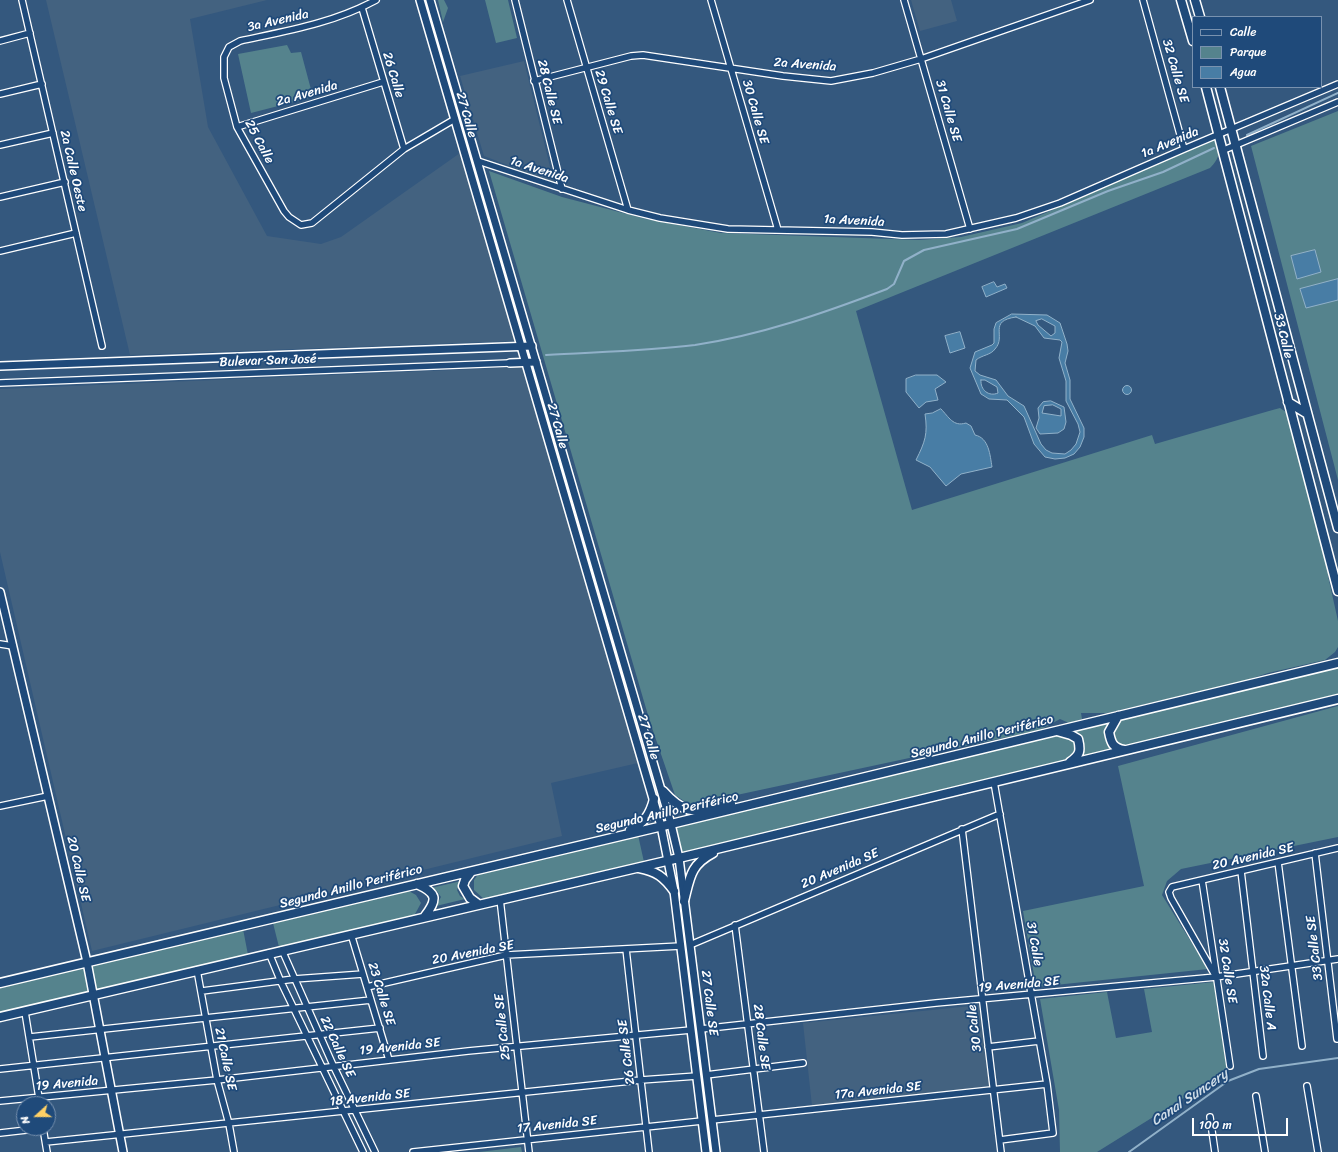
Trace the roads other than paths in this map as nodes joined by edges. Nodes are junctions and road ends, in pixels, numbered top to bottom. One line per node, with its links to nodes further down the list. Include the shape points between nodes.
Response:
1 (22, 0): 15 (street, 2a Calle Oeste)
2 (376, 0): 13 (street, 3a Avenida)
3 (420, 0): 30 (main road, 27 Calle)
4 (430, 0): 40 (main road, 27 Calle)
5 (515, 0): 22 (street, 28 Calle SE)
6 (567, 0): 20 (street, 29 Calle SE)
7 (711, 0): 21 (street, 30 Calle SE)
8 (904, 0): 19 (street, 31 Calle SE)
9 (1090, 0): 19 (street, 2a Avenida)
10 (1142, 0): 37 (street, 32 Calle SE)
11 (1181, 0): 16 (main road)
12 (1195, 0): 14 (main road)
13 (362, 8): 18 (street, 3a Avenida, via 316,24 240,41); 23 (street, 26 Calle)
14 (1200, 16)
15 (30, 33): 17 (street); 24 (street, 2a Calle Oeste)
16 (1192, 38)
17 (0, 40)
18 (229, 47): 31 (street, 25 Calle, via 224,57 224,78)
19 (921, 59): 21 (street, 2a Avenida, via 873,73 831,81); 45 (street, 31 Calle SE)
20 (586, 68): 21 (street, 2a Avenida, via 643,55); 22 (street, 2a Avenida); 44 (street, 29 Calle SE)
21 (730, 68): 46 (street, 30 Calle SE)
22 (534, 81): 42 (street, 28 Calle SE)
23 (383, 82): 31 (street, 2a Avenida); 38 (street, 26 Calle)
24 (42, 84): 28 (street); 33 (street, 2a Calle Oeste)
25 (1338, 84): 32 (street)
26 (1206, 88): 34 (main road, 33 Calle)
27 (1220, 88): 32 (main road, 33 Calle)
28 (0, 94)
29 (1338, 102): 36 (street)
30 (455, 119): 38 (street); 50 (main road, 27 Calle)
31 (237, 127): 38 (street, 25 Calle, via 284,211 301,225 312,222)
32 (1232, 129): 34 (street, 1a Avenida); 36 (main road, 33 Calle)
33 (53, 133): 35 (street); 41 (street, 2a Calle Oeste)
34 (1220, 134): 37 (street, 1a Avenida); 39 (main road, 33 Calle)
35 (0, 145)
36 (1237, 145): 39 (street); 58 (main road, 33 Calle)
37 (1184, 148): 45 (street, 1a Avenida, via 1060,203 1016,218)
38 (404, 149)
39 (1224, 150): 57 (main road, 33 Calle)
40 (478, 161): 42 (street, 1a Avenida); 51 (main road, 27 Calle)
41 (65, 182): 43 (street); 47 (street, 2a Calle Oeste)
42 (562, 189): 44 (street, 1a Avenida)
43 (0, 197)
44 (628, 210): 46 (street, 1a Avenida, via 728,229)
45 (970, 229): 46 (street, 1a Avenida, via 922,235)
46 (778, 230)
47 (76, 233): 48 (street); 49 (street, 2a Calle Oeste)
48 (0, 251)
49 (102, 346)
50 (521, 346): 51 (main road, Bulevar San José); 54 (main road, 27 Calle); 55 (main road, Bulevar San José)
51 (532, 346): 52 (main road, 27 Calle)
52 (536, 362): 54 (main road, Bulevar San José); 71 (main road, 27 Calle)
53 (510, 363): 54 (main road, Bulevar San José); 56 (street, Bulevar San José)
54 (526, 363): 73 (main road, 27 Calle)
55 (0, 366)
56 (0, 383)
57 (1288, 402): 58 (main road); 60 (main road, 33 Calle)
58 (1306, 412): 59 (main road, 33 Calle)
59 (1338, 528)
60 (1338, 591)
61 (0, 592): 63 (main road, 20 Calle SE)
62 (0, 644): 63 (street)
63 (13, 646): 72 (main road, 20 Calle SE)
64 (1336, 661): 66 (main road, Segundo Anillo Periférico)
65 (1335, 701): 68 (main road)
66 (1118, 716): 67 (main road, Segundo Anillo Periférico); 68 (main road, via 1109,732 1111,742 1117,748)
67 (1057, 731): 69 (main road, via 1078,739 1081,750); 74 (main road, Segundo Anillo Periférico)
68 (1126, 750): 69 (main road)
69 (1068, 764): 70 (main road)
70 (994, 782): 76 (street, 31 Calle); 81 (main road)
71 (663, 791): 74 (main road, via 681,808 690,810); 77 (main road, 27 Calle)
72 (48, 796): 75 (street); 107 (main road, 20 Calle SE)
73 (654, 800): 78 (main road, 27 Calle); 80 (main road, via 647,818 639,826)
74 (770, 800): 77 (main road, Segundo Anillo Periférico)
75 (0, 806)
76 (1000, 814): 79 (street, 20 Avenida SE); 118 (street, 31 Calle)
77 (671, 824): 78 (main road, Segundo Anillo Periférico); 84 (main road, 27 Calle)
78 (661, 826): 80 (main road, Segundo Anillo Periférico); 85 (main road, 27 Calle)
79 (962, 829): 97 (street, 20 Avenida SE); 120 (street, 30 Calle)
80 (617, 837): 89 (main road, Segundo Anillo Periférico)
81 (723, 847): 84 (main road); 94 (main road, via 698,862)
82 (1338, 848): 83 (street, 20 Avenida SE)
83 (1315, 853): 86 (street, 20 Avenida SE); 106 (street, 33 Calle SE)
84 (679, 858): 85 (main road); 94 (main road, 27 Calle SE)
85 (669, 860): 87 (main road); 92 (main road, 27 Calle SE)
86 (1278, 862): 88 (street, 20 Avenida SE); 108 (street)
87 (635, 867): 92 (main road, via 659,874); 93 (main road)
88 (1241, 871): 90 (street, 20 Avenida SE); 110 (street, 32a Calle A)
89 (472, 872): 91 (main road, Segundo Anillo Periférico); 95 (main road, via 463,886 470,898)
90 (1202, 880): 112 (street, 32 Calle SE); 112 (street, 20 Avenida SE, via 1172,887 1169,892)
91 (417, 884): 96 (main road, via 428,889 434,900 433,906); 107 (main road, Segundo Anillo Periférico)
92 (674, 891): 100 (main road, 27 Calle SE)
93 (500, 899): 95 (main road); 104 (street, 25 Calle SE)
94 (684, 901): 99 (main road, 27 Calle SE)
95 (478, 904): 96 (main road)
96 (425, 916): 98 (main road)
97 (735, 925): 99 (street, 20 Avenida SE); 127 (street, 28 Calle SE)
98 (351, 934): 101 (main road); 111 (street, 23 Calle SE)
99 (690, 945): 130 (main road, 27 Calle SE)
100 (681, 946): 102 (street, 20 Avenida SE); 131 (main road, 27 Calle SE)
101 (282, 950): 103 (main road); 113 (street, 22 Calle SE)
102 (626, 950): 104 (street, 20 Avenida SE); 133 (street, 26 Calle SE)
103 (269, 953): 109 (main road); 114 (street, 22 Calle SE)
104 (506, 955): 116 (street, 20 Avenida SE); 139 (street, 25 Calle SE)
105 (1338, 959): 106 (street, 19 Avenida SE)
106 (1328, 960): 108 (street, 19 Avenida SE); 136 (street, 33 Calle SE)
107 (87, 962): 115 (main road, Segundo Anillo Periférico); 119 (main road, 20 Calle SE)
108 (1292, 966): 110 (street, 19 Avenida SE); 140 (street)
109 (197, 970): 117 (street, 21 Calle SE); 119 (main road)
110 (1252, 971): 112 (street, 19 Avenida SE); 142 (street, 32a Calle A)
111 (363, 974): 113 (street); 116 (street, 23 Calle SE)
112 (1216, 977): 118 (street, 19 Avenida SE); 148 (street, 32 Calle SE)
113 (294, 979): 114 (street); 122 (street, 22 Calle SE)
114 (281, 982): 117 (street); 123 (street, 22 Calle SE)
115 (0, 983)
116 (367, 987): 121 (street, 23 Calle SE)
117 (202, 991): 126 (street, 21 Calle SE)
118 (1031, 995): 120 (street, 19 Avenida SE); 137 (street, 31 Calle)
119 (94, 996): 124 (main road); 128 (main road, 20 Calle SE)
120 (983, 999): 127 (street, 19 Avenida SE); 141 (street, 30 Calle)
121 (371, 1000): 122 (street); 129 (street, 23 Calle SE)
122 (306, 1007): 123 (street); 132 (street, 22 Calle SE)
123 (294, 1008): 126 (street); 134 (street, 22 Calle SE)
124 (25, 1012): 125 (main road); 135 (street)
125 (0, 1017)
126 (206, 1018): 128 (street); 138 (street, 21 Calle SE)
127 (748, 1024): 130 (street, 19 Avenida SE); 151 (street, 28 Calle SE)
128 (100, 1028): 135 (street); 143 (main road, 20 Calle SE)
129 (380, 1028): 132 (street); 144 (street, 23 Calle SE)
130 (700, 1029): 152 (main road, 27 Calle SE)
131 (691, 1030): 133 (street, 19 Avenida SE); 153 (main road, 27 Calle SE)
132 (319, 1034): 134 (street); 147 (street, 22 Calle SE)
133 (636, 1034): 139 (street, 19 Avenida SE); 155 (street, 26 Calle SE)
134 (308, 1035): 138 (street); 149 (street, 22 Calle SE)
135 (30, 1037): 146 (street)
136 (1337, 1039)
137 (1039, 1042): 141 (street); 156 (street, 31 Calle)
138 (210, 1046): 143 (street); 154 (street, 21 Calle SE)
139 (516, 1046): 144 (street, 19 Avenida SE); 160 (street, 25 Calle SE)
140 (1302, 1046)
141 (988, 1047): 159 (street, 30 Calle)
142 (1263, 1056)
143 (105, 1058): 146 (street); 158 (main road, 20 Calle SE)
144 (389, 1060): 147 (street, 19 Avenida SE)
145 (803, 1063): 151 (street)
146 (35, 1066): 150 (street); 161 (street)
147 (333, 1066): 149 (street, 19 Avenida SE); 166 (street, 22 Calle SE)
148 (1230, 1066)
149 (322, 1067): 154 (street, 19 Avenida SE); 167 (street, 22 Calle SE)
150 (0, 1069)
151 (754, 1069): 152 (street); 168 (street, 28 Calle SE)
152 (706, 1075): 170 (main road, 27 Calle SE)
153 (697, 1076): 155 (street, 18 Avenida SE); 171 (main road, 27 Calle SE)
154 (217, 1080): 158 (street, 19 Avenida SE); 172 (street, 21 Calle SE)
155 (641, 1080): 160 (street, 18 Avenida SE); 173 (street, 26 Calle SE)
156 (1047, 1084): 159 (street, 17a Avenida SE); 179 (street, 31 Calle, via 1053,1133)
157 (1307, 1086): 195 (street)
158 (112, 1091): 162 (street, 19 Avenida); 177 (main road, 20 Calle SE)
159 (994, 1091): 168 (street, 17a Avenida SE); 179 (street, 30 Calle)
160 (521, 1092): 166 (street, 18 Avenida SE); 178 (street, 25 Calle SE)
161 (39, 1096)
162 (51, 1096)
163 (1256, 1096): 194 (street)
164 (16, 1099): 165 (street, 19 Avenida)
165 (0, 1101)
166 (354, 1111): 167 (street, 18 Avenida SE); 185 (street, 22 Calle SE)
167 (344, 1112): 172 (street, 18 Avenida SE); 184 (street, 22 Calle SE)
168 (760, 1115): 170 (street, 17a Avenida SE); 191 (street, 28 Calle SE)
169 (1210, 1117): 193 (street)
170 (712, 1120): 190 (main road, 27 Calle SE)
171 (702, 1121): 173 (street, 17 Avenida SE); 189 (main road, 27 Calle SE)
172 (229, 1124): 177 (street, 18 Avenida SE); 183 (street, 21 Calle SE)
173 (646, 1127): 178 (street, 17 Avenida SE); 188 (street, 26 Calle SE)
174 (16, 1131): 175 (street)
175 (0, 1133)
176 (45, 1136): 180 (street)
177 (120, 1136): 180 (street, 18 Avenida SE); 182 (main road, 20 Calle SE)
178 (527, 1139): 186 (street, 17 Avenida SE); 187 (street, 25 Calle SE)
179 (1000, 1140): 192 (street, 30 Calle)
180 (46, 1142): 181 (street)
181 (47, 1152)
182 (123, 1152)
183 (234, 1152)
184 (363, 1152)
185 (375, 1152)
186 (413, 1152)
187 (528, 1152)
188 (649, 1152)
189 (706, 1152)
190 (716, 1152)
191 (764, 1152)
192 (1001, 1152)
193 (1215, 1152)
194 (1265, 1152)
195 (1318, 1152)

